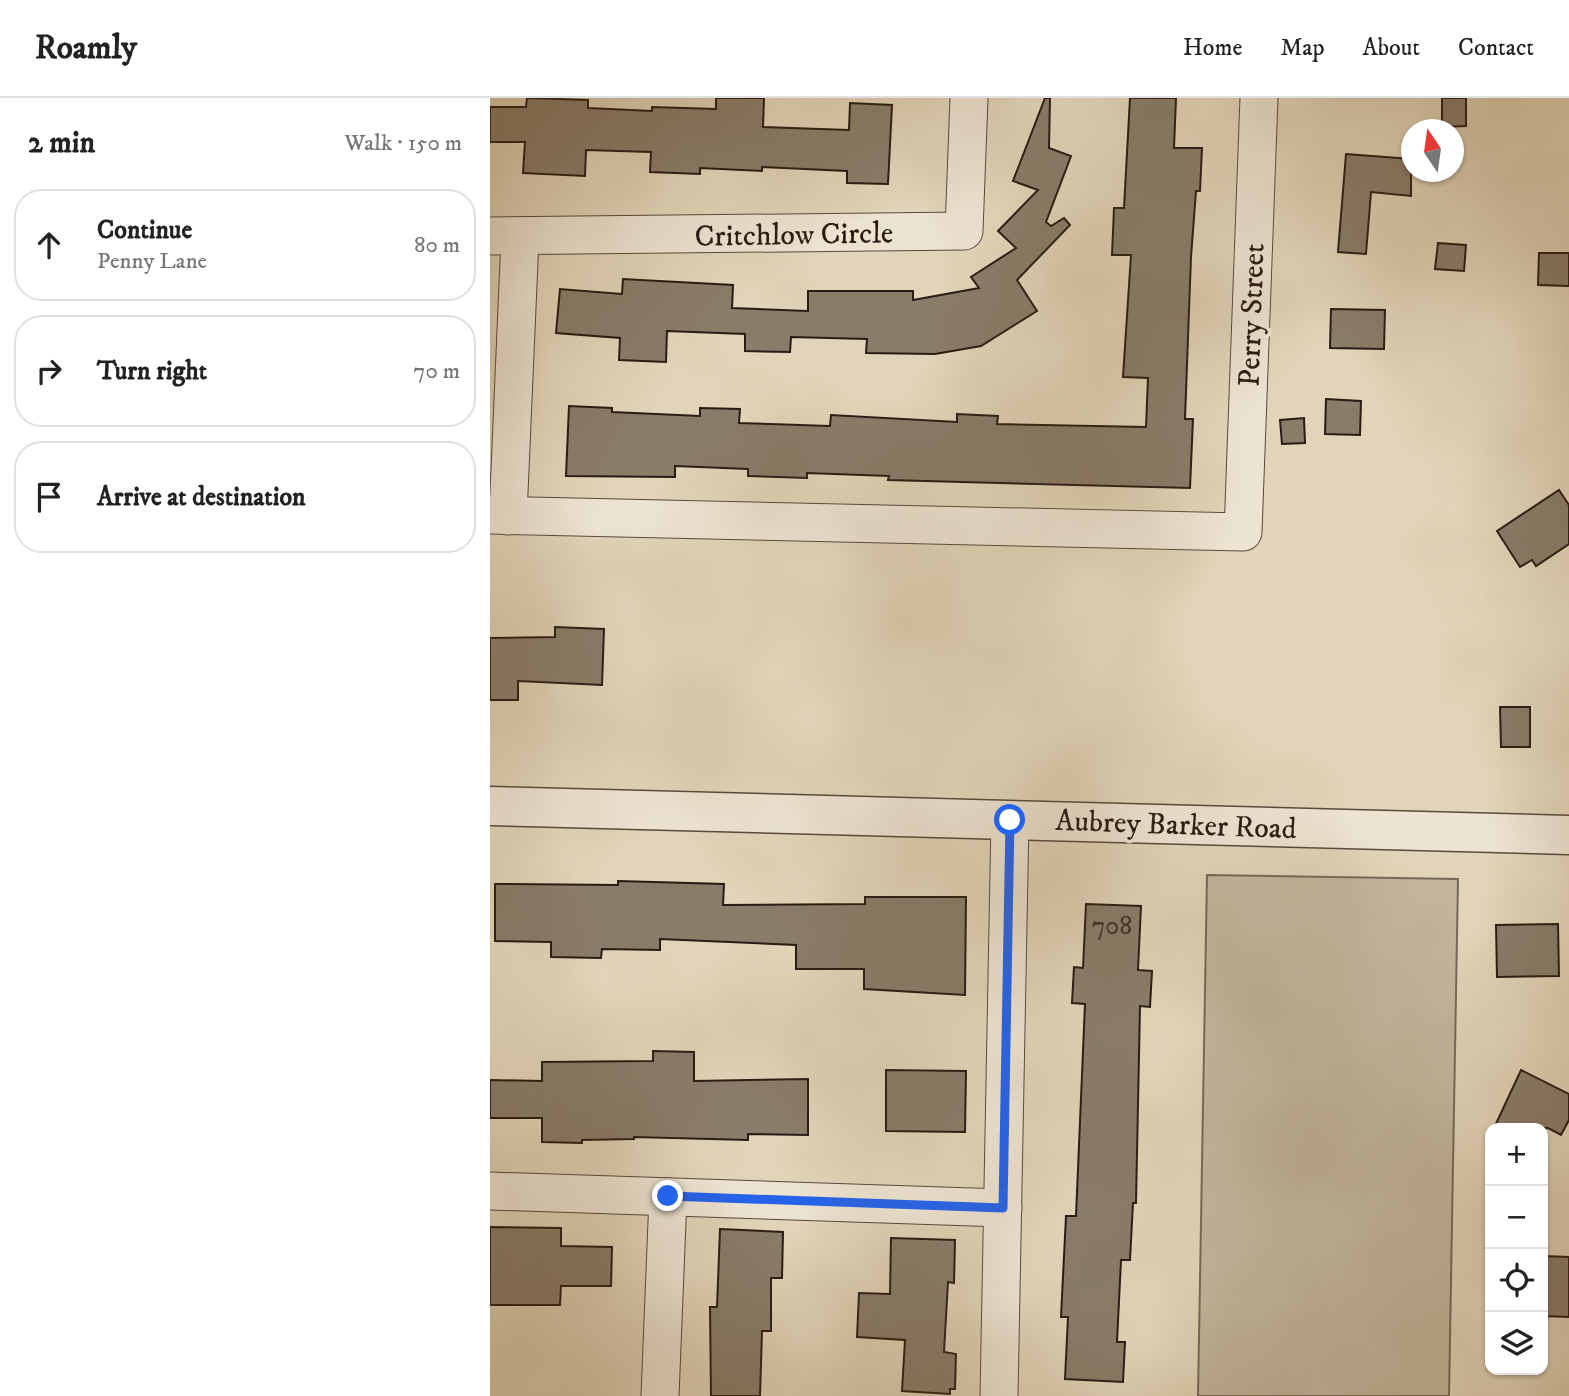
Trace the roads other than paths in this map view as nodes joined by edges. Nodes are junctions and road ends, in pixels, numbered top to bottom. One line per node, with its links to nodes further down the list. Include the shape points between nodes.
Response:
1 (969, 98): 3 (street, Critchlow Circle, via 964,231)
2 (1259, 98): 4 (street, Perry Street, via 1243,532)
3 (505, 237): 4 (street)
4 (499, 516)
5 (490, 806): 6 (street, Aubrey Barker Road)
6 (1010, 820): 7 (street, Aubrey Barker Road); 10 (street)
7 (1569, 835)
8 (490, 1191): 9 (street)
9 (668, 1196): 10 (street); 11 (street)
10 (1003, 1208): 12 (street)
11 (660, 1396)
12 (999, 1396)

